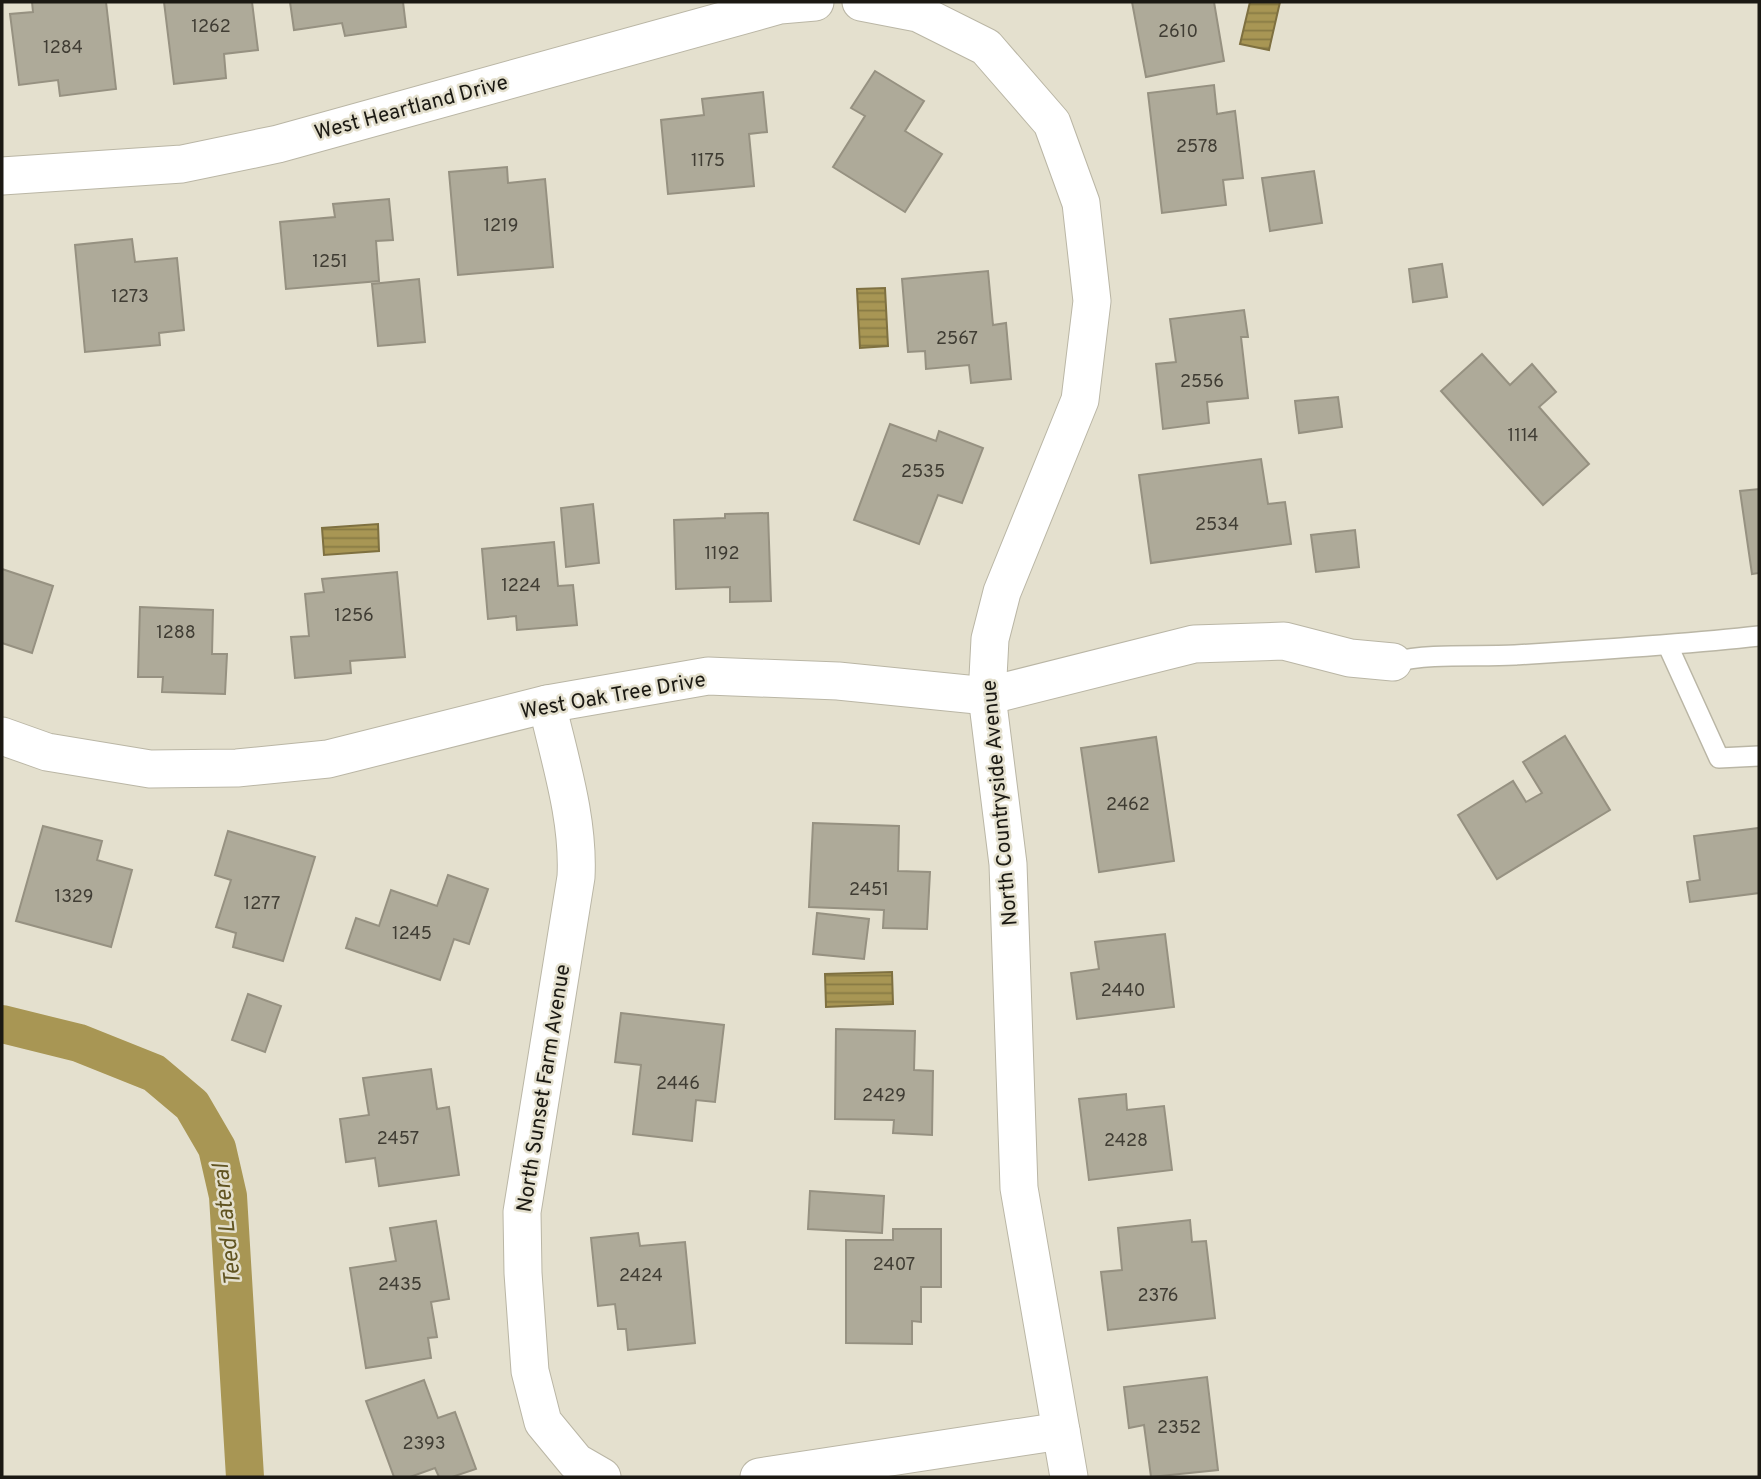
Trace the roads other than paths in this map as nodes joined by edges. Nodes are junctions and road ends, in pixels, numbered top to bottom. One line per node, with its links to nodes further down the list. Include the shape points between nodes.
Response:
1 (815, 2): 3 (street, West Heartland Drive, via 779,5 278,144 182,164)
2 (861, 2): 7 (street, North Countryside Avenue, via 918,13 986,47 1052,123 1081,203 1092,301 1080,400 1002,592 990,639)
3 (2, 176)
4 (1759, 636): 5 (lane)
5 (1668, 646): 6 (lane, via 1415,657); 10 (lane, via 1719,758)
6 (1393, 663): 7 (street, West Oak Tree Drive, via 1350,658 1284,641 1194,645)
7 (987, 696): 8 (street, West Oak Tree Drive, via 838,681 708,676); 11 (street, North Countryside Avenue, via 1008,864 1019,1188)
8 (547, 704): 9 (street, West Oak Tree Drive, via 328,759 237,768 150,769 47,752); 12 (street, North Sunset Farm Avenue, via 574,823 576,877 522,1212 523,1273 530,1371 542,1422)
9 (2, 736)
10 (1759, 756)
11 (1062, 1431): 13 (street); 14 (street, North Countryside Avenue)
12 (589, 1470)
13 (759, 1477)
14 (1069, 1477)

